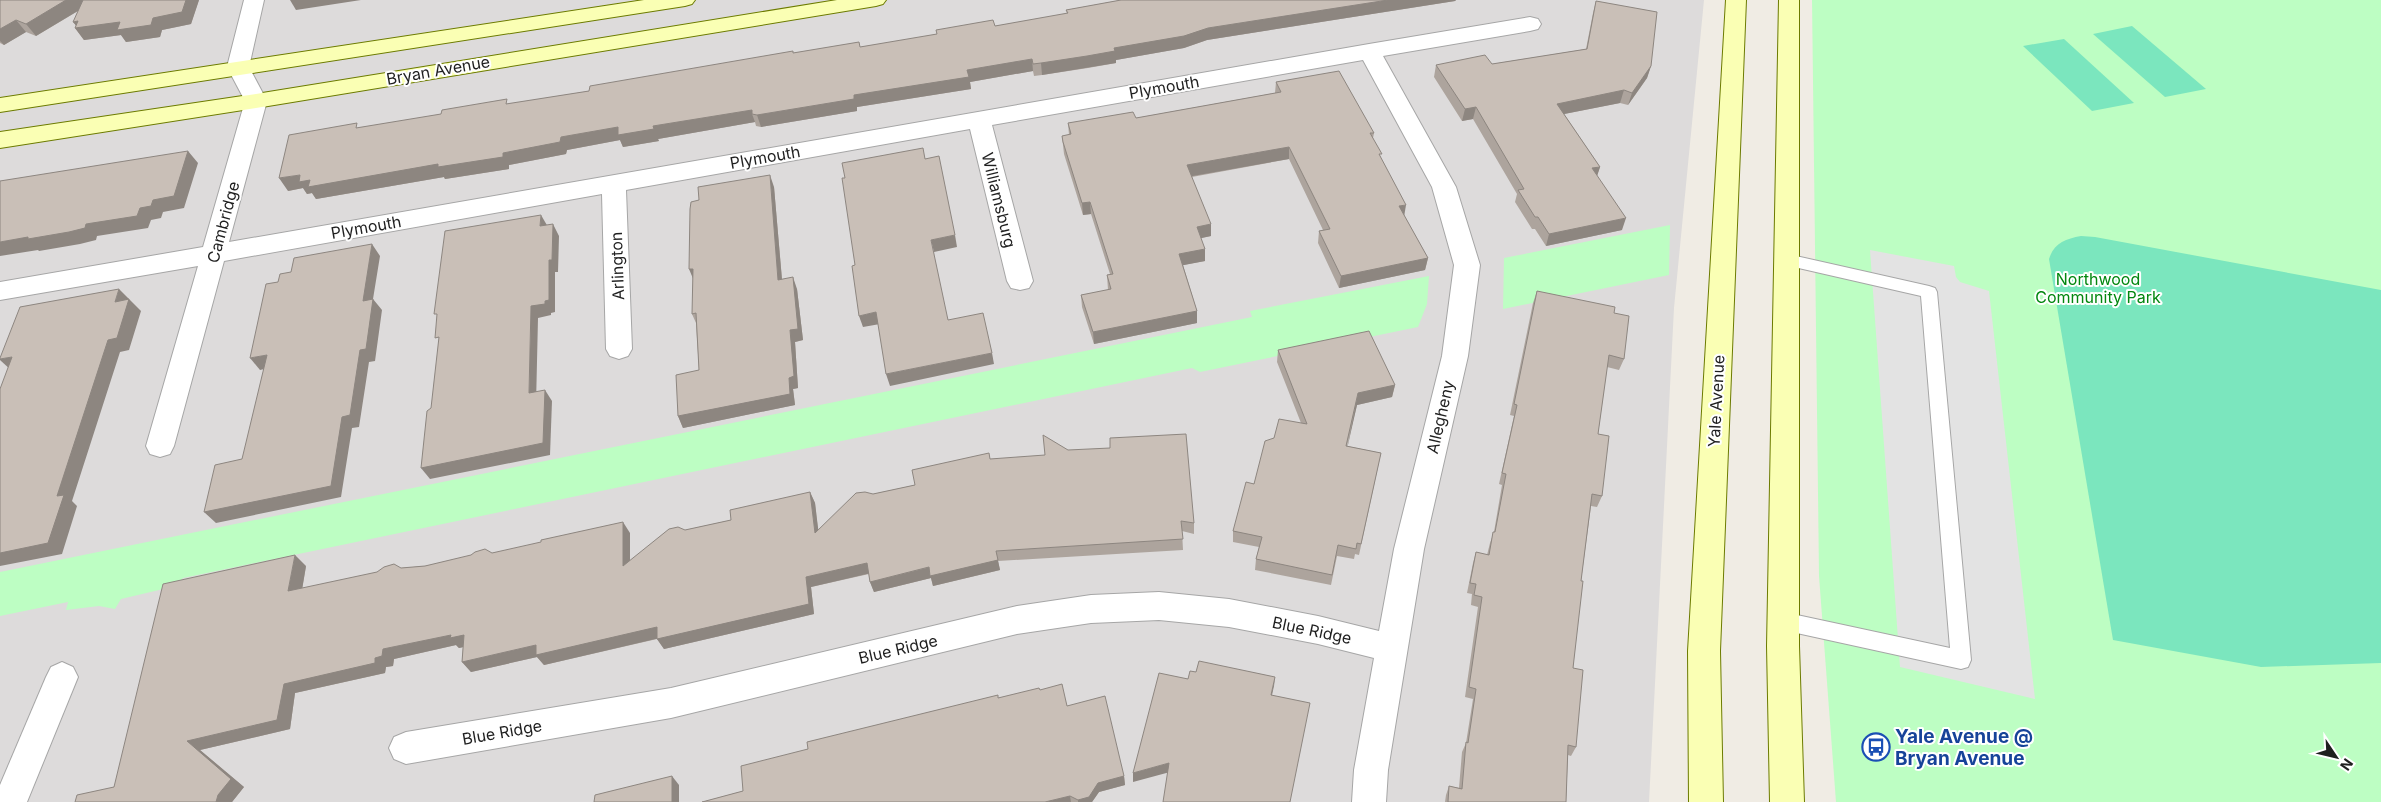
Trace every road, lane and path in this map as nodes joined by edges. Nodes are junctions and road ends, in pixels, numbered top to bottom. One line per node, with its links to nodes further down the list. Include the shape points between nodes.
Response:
1 (254, 0): 8 (street)
2 (685, 0): 8 (main road, Bryan Avenue)
3 (876, 0): 9 (main road, Bryan Avenue)
4 (1736, 0): 26 (main road, Yale Avenue, via 1704,667)
5 (1789, 0): 15 (main road)
6 (1530, 24): 7 (street, Plymouth)
7 (1369, 51): 11 (street, Plymouth); 21 (street, Allegheny, via 1444,187 1467,265 1455,356 1409,549)
8 (238, 67): 9 (street); 10 (main road, Bryan Avenue)
9 (256, 101): 12 (main road, Bryan Avenue); 14 (street, Cambridge)
10 (0, 105)
11 (979, 119): 13 (street, Plymouth); 16 (street, Williamsburg)
12 (0, 140)
13 (614, 183): 14 (street, Plymouth); 18 (street, Arlington)
14 (215, 253): 17 (street, Plymouth); 19 (street, Cambridge)
15 (1787, 260): 20 (main road); 20 (lane, via 1929,292 1961,660)
16 (1020, 282)
17 (0, 291)
18 (619, 348)
19 (160, 446)
20 (1783, 621): 27 (main road)
21 (1392, 648): 23 (street, Blue Ridge, via 1229,613 1159,606 1091,609 1017,620 671,703); 25 (street, Allegheny)
22 (62, 677): 24 (street)
23 (406, 748)
24 (10, 802)
25 (1368, 802)
26 (1706, 802)
27 (1787, 802)

